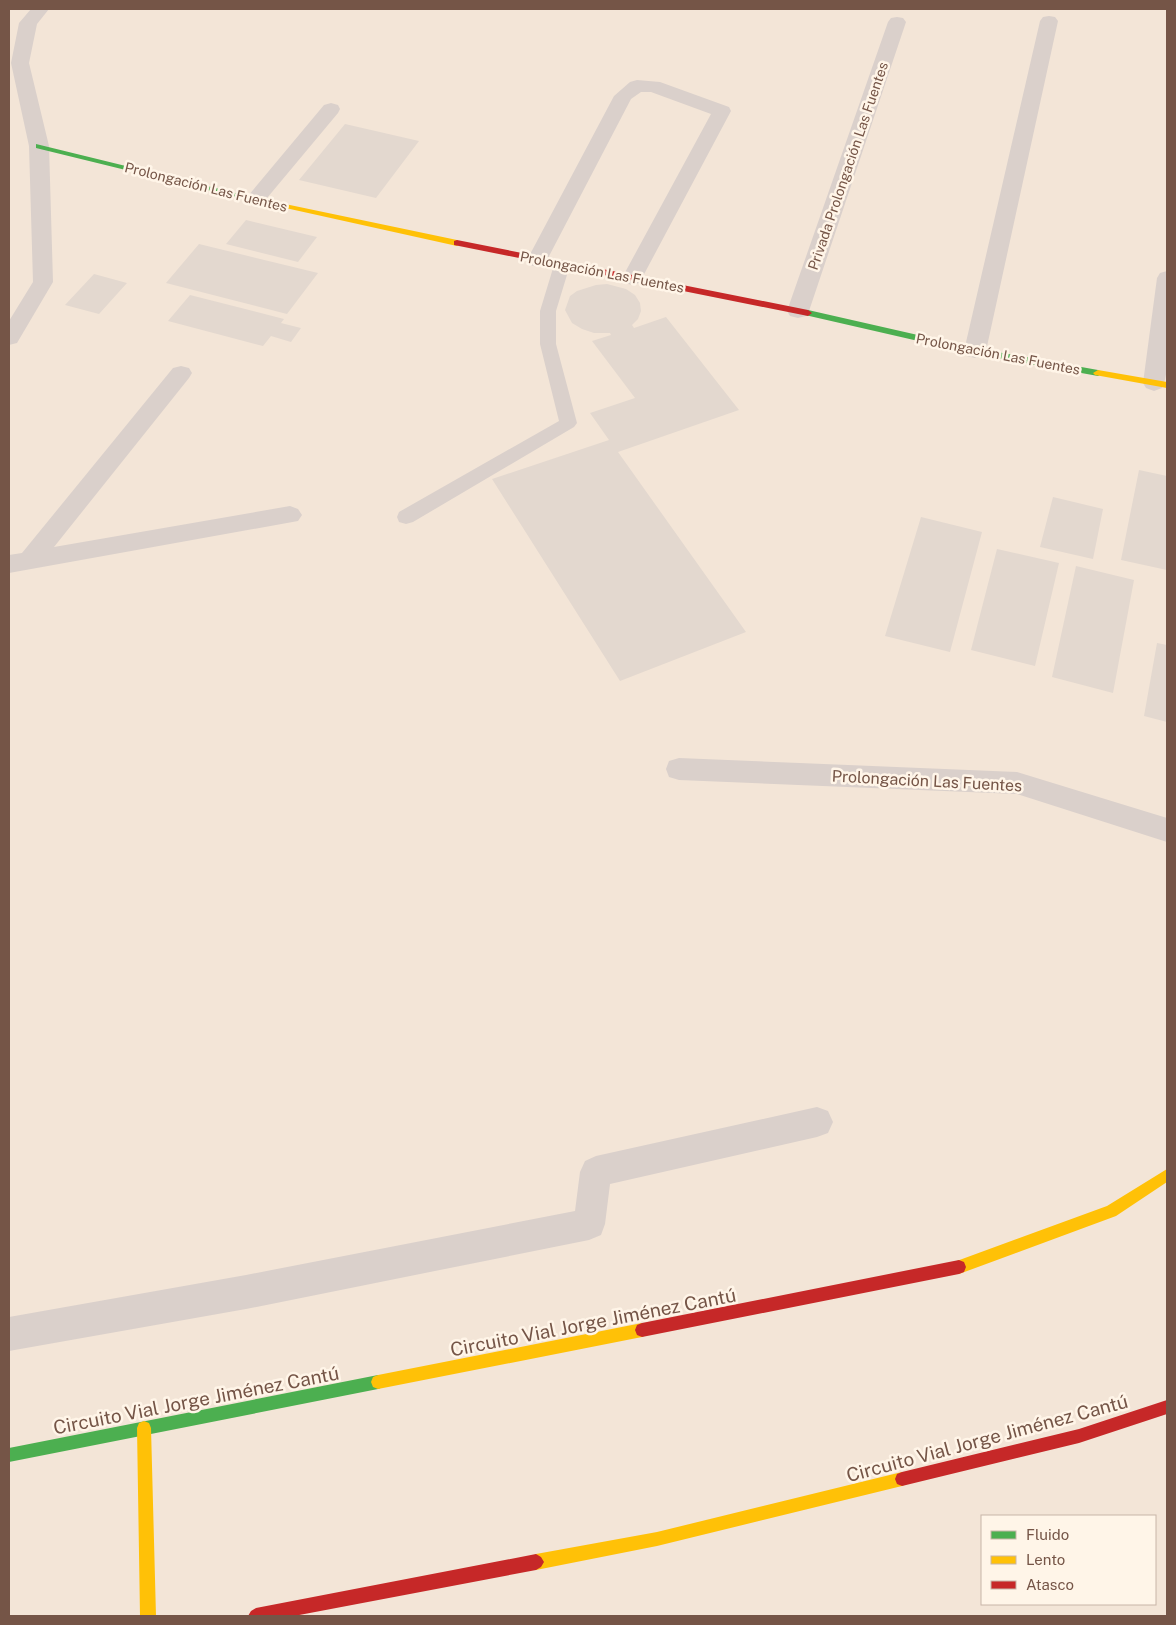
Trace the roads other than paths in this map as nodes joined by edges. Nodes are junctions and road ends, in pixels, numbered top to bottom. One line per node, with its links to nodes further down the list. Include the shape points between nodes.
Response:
1 (40, 9): 5 (street, via 28,22 20,63)
2 (897, 22): 11 (street, Privada Prolongación Las Fuentes)
3 (1049, 22): 13 (street)
4 (331, 109): 6 (street)
5 (39, 146): 6 (main road, Prolongación Las Fuentes); 12 (street, via 43,282)
6 (255, 200): 7 (main road, Prolongación Las Fuentes)
7 (538, 260): 8 (main road, Prolongación Las Fuentes); 9 (street, via 623,96 637,86 653,86 722,111)
8 (562, 265): 9 (main road, Prolongación Las Fuentes); 17 (lane, via 548,311 548,344 568,423)
9 (632, 278): 11 (main road, Prolongación Las Fuentes)
10 (1167, 278): 15 (street)
11 (798, 311): 13 (main road, Prolongación Las Fuentes)
12 (9, 338)
13 (975, 351): 15 (main road, Prolongación Las Fuentes)
14 (181, 373): 18 (street)
15 (1161, 384)
16 (290, 515): 18 (street)
17 (406, 517)
18 (20, 562)
19 (679, 769): 20 (street, Prolongación Las Fuentes, via 1017,783)
20 (1167, 830)
21 (817, 1122): 23 (street, via 596,1172 590,1224 246,1292)
22 (1167, 1175): 25 (main road, Circuito Vial Jorge Jiménez Cantú, via 1111,1211 960,1267)
23 (9, 1334)
24 (1167, 1407): 28 (main road, Circuito Vial Jorge Jiménez Cantú, via 1079,1436 657,1539)
25 (144, 1428): 26 (main road, Circuito Vial Jorge Jiménez Cantú); 27 (main road)
26 (9, 1455)
27 (148, 1616)
28 (256, 1616)

